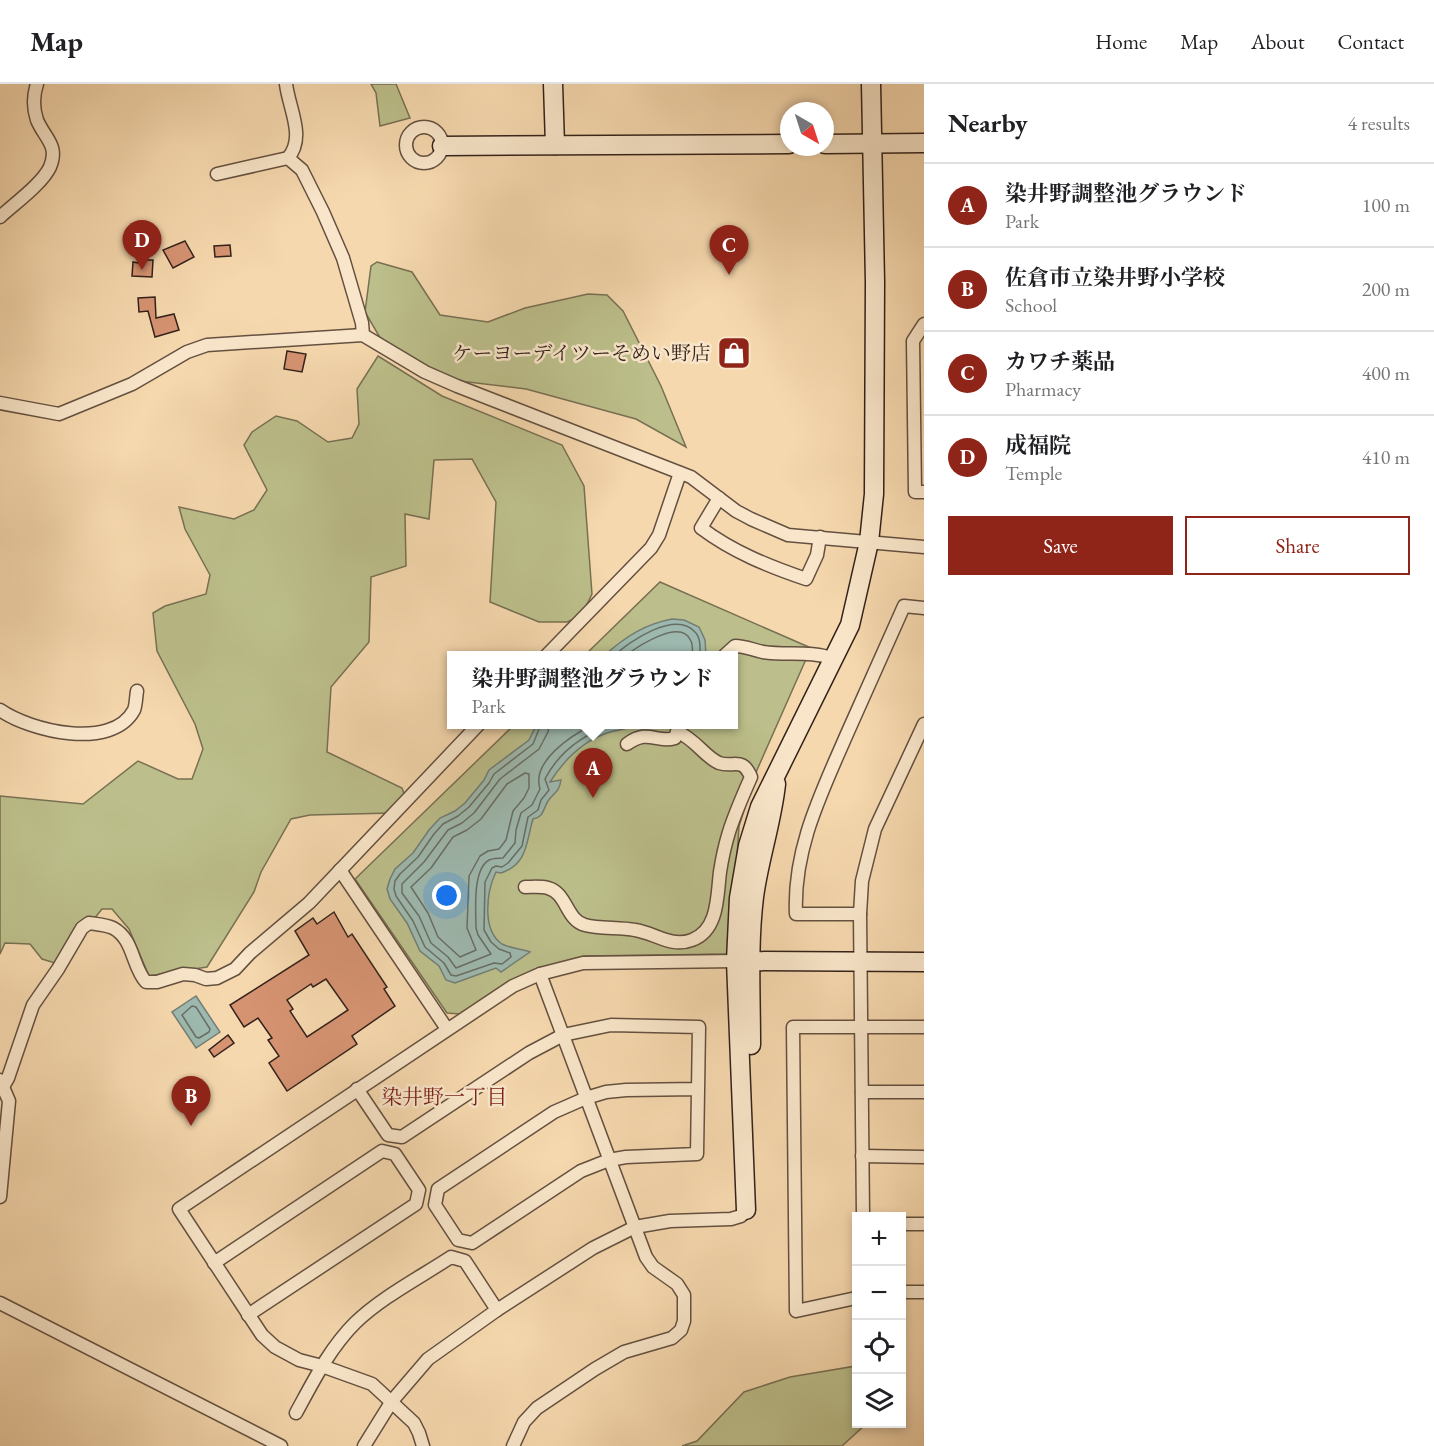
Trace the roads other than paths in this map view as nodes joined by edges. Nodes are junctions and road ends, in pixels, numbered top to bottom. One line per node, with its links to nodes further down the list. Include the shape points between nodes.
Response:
1 (37, 84): 13 (street, via 33,96 37,120 53,147 50,166 43,178)
2 (286, 84): 11 (street, via 298,138)
3 (553, 84): 9 (street)
4 (871, 84): 5 (street)
5 (873, 143): 6 (street); 8 (street); 23 (street, via 874,494)
6 (924, 143)
7 (780, 144): 9 (street)
8 (834, 144)
9 (555, 145): 10 (street)
10 (442, 146)
11 (288, 158): 12 (street); 15 (street, via 302,170 343,258)
12 (217, 174)
13 (0, 217)
14 (924, 324): 16 (street, via 913,341)
15 (363, 334): 17 (street, via 194,348 132,384 59,414); 19 (street, via 424,372)
16 (919, 402): 18 (street)
17 (0, 403)
18 (919, 461): 20 (street, via 915,492)
19 (680, 473): 21 (street, via 692,477); 26 (street, via 651,548)
20 (924, 492)
21 (719, 498): 22 (street, via 751,519 788,535); 22 (street, via 701,528 759,562 806,579)
22 (820, 537): 23 (street)
23 (869, 542): 24 (street); 28 (street, via 850,625)
24 (924, 547)
25 (924, 608): 39 (street, via 904,606 814,808 801,850 796,914)
26 (551, 651)
27 (730, 651): 28 (street, via 740,646 763,652 819,653)
28 (834, 659): 40 (street, via 777,773)
29 (137, 691): 30 (street, via 134,709 117,726 86,735 29,725)
30 (0, 710)
31 (924, 723): 36 (street)
32 (474, 729): 37 (street)
33 (678, 729): 35 (street, via 675,738 666,741 645,736)
34 (679, 729): 38 (street, via 709,757 725,764 740,763 751,777 729,832 715,913 701,935 671,943 640,930 584,925 573,918 555,891)
35 (627, 744)
36 (919, 748): 39 (street, via 875,829 862,881)
37 (340, 870): 46 (street); 48 (street, via 296,916 235,969 217,978 183,974 146,982 129,946 114,928 89,923 33,1005 8,1078)
38 (525, 887)
39 (860, 914): 41 (street)
40 (743, 961): 41 (street); 43 (street, via 584,963); 58 (street, via 751,1102)
41 (861, 962): 42 (street); 44 (street)
42 (924, 962)
43 (540, 974): 46 (street, via 513,986); 47 (street)
44 (861, 1027): 45 (street); 51 (street); 66 (street, via 793,1027 796,1311)
45 (924, 1027)
46 (447, 1029): 49 (street)
47 (563, 1035): 49 (street, via 528,1053 402,1137 388,1135); 50 (street, via 612,1026 699,1028); 53 (street)
48 (2, 1082): 57 (street, via 9,1101)
49 (357, 1089): 63 (street, via 179,1209)
50 (698, 1089): 53 (street, via 626,1090); 56 (street, via 698,1154)
51 (862, 1092): 52 (street); 54 (street)
52 (924, 1092)
53 (586, 1098): 56 (street); 56 (street, via 554,1112 438,1189 435,1205 458,1240 472,1243 581,1171)
54 (862, 1156): 55 (street); 59 (street)
55 (924, 1157)
56 (609, 1160): 62 (street)
57 (0, 1197)
58 (746, 1210): 62 (street, via 731,1219 670,1221)
59 (863, 1212)
60 (906, 1224): 61 (street)
61 (924, 1224)
62 (635, 1227): 68 (street, via 593,1248); 76 (street, via 652,1267 677,1284 684,1295 681,1330 672,1338 624,1352 537,1408 524,1422)
63 (214, 1263): 69 (street); 69 (street, via 382,1152 395,1154 419,1190 416,1204)
64 (906, 1292): 65 (street)
65 (924, 1292)
66 (852, 1299)
67 (0, 1303): 73 (street)
68 (497, 1310): 70 (street, via 465,1261 451,1257 355,1323); 71 (street, via 428,1359)
69 (248, 1315): 70 (street, via 262,1335 280,1350)
70 (322, 1366): 71 (street, via 372,1384); 72 (street)
71 (392, 1401): 74 (street); 75 (street, via 414,1423)
72 (296, 1413)
73 (281, 1446)
74 (364, 1446)
75 (423, 1446)
76 (513, 1446)

